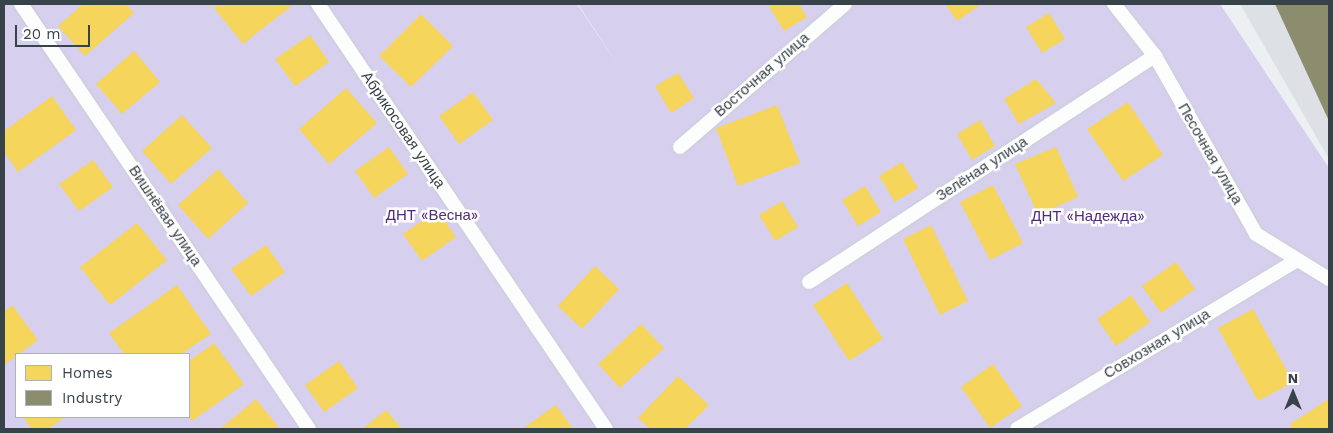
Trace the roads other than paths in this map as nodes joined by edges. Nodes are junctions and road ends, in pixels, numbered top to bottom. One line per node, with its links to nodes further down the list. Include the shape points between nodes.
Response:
1 (21, 4): 10 (lane, Вишнёвая улица)
2 (318, 4): 11 (lane, Абрикосовая улица)
3 (845, 4): 6 (lane, Восточная улица)
4 (1114, 4): 5 (lane, Песочная улица)
5 (1155, 56): 7 (lane, Песочная улица, via 1256,234); 9 (lane, Зелёная улица)
6 (680, 147)
7 (1297, 260): 8 (lane, Песочная улица); 12 (lane, Совхозная улица)
8 (1329, 279)
9 (809, 282)
10 (309, 429)
11 (606, 429)
12 (1017, 429)

